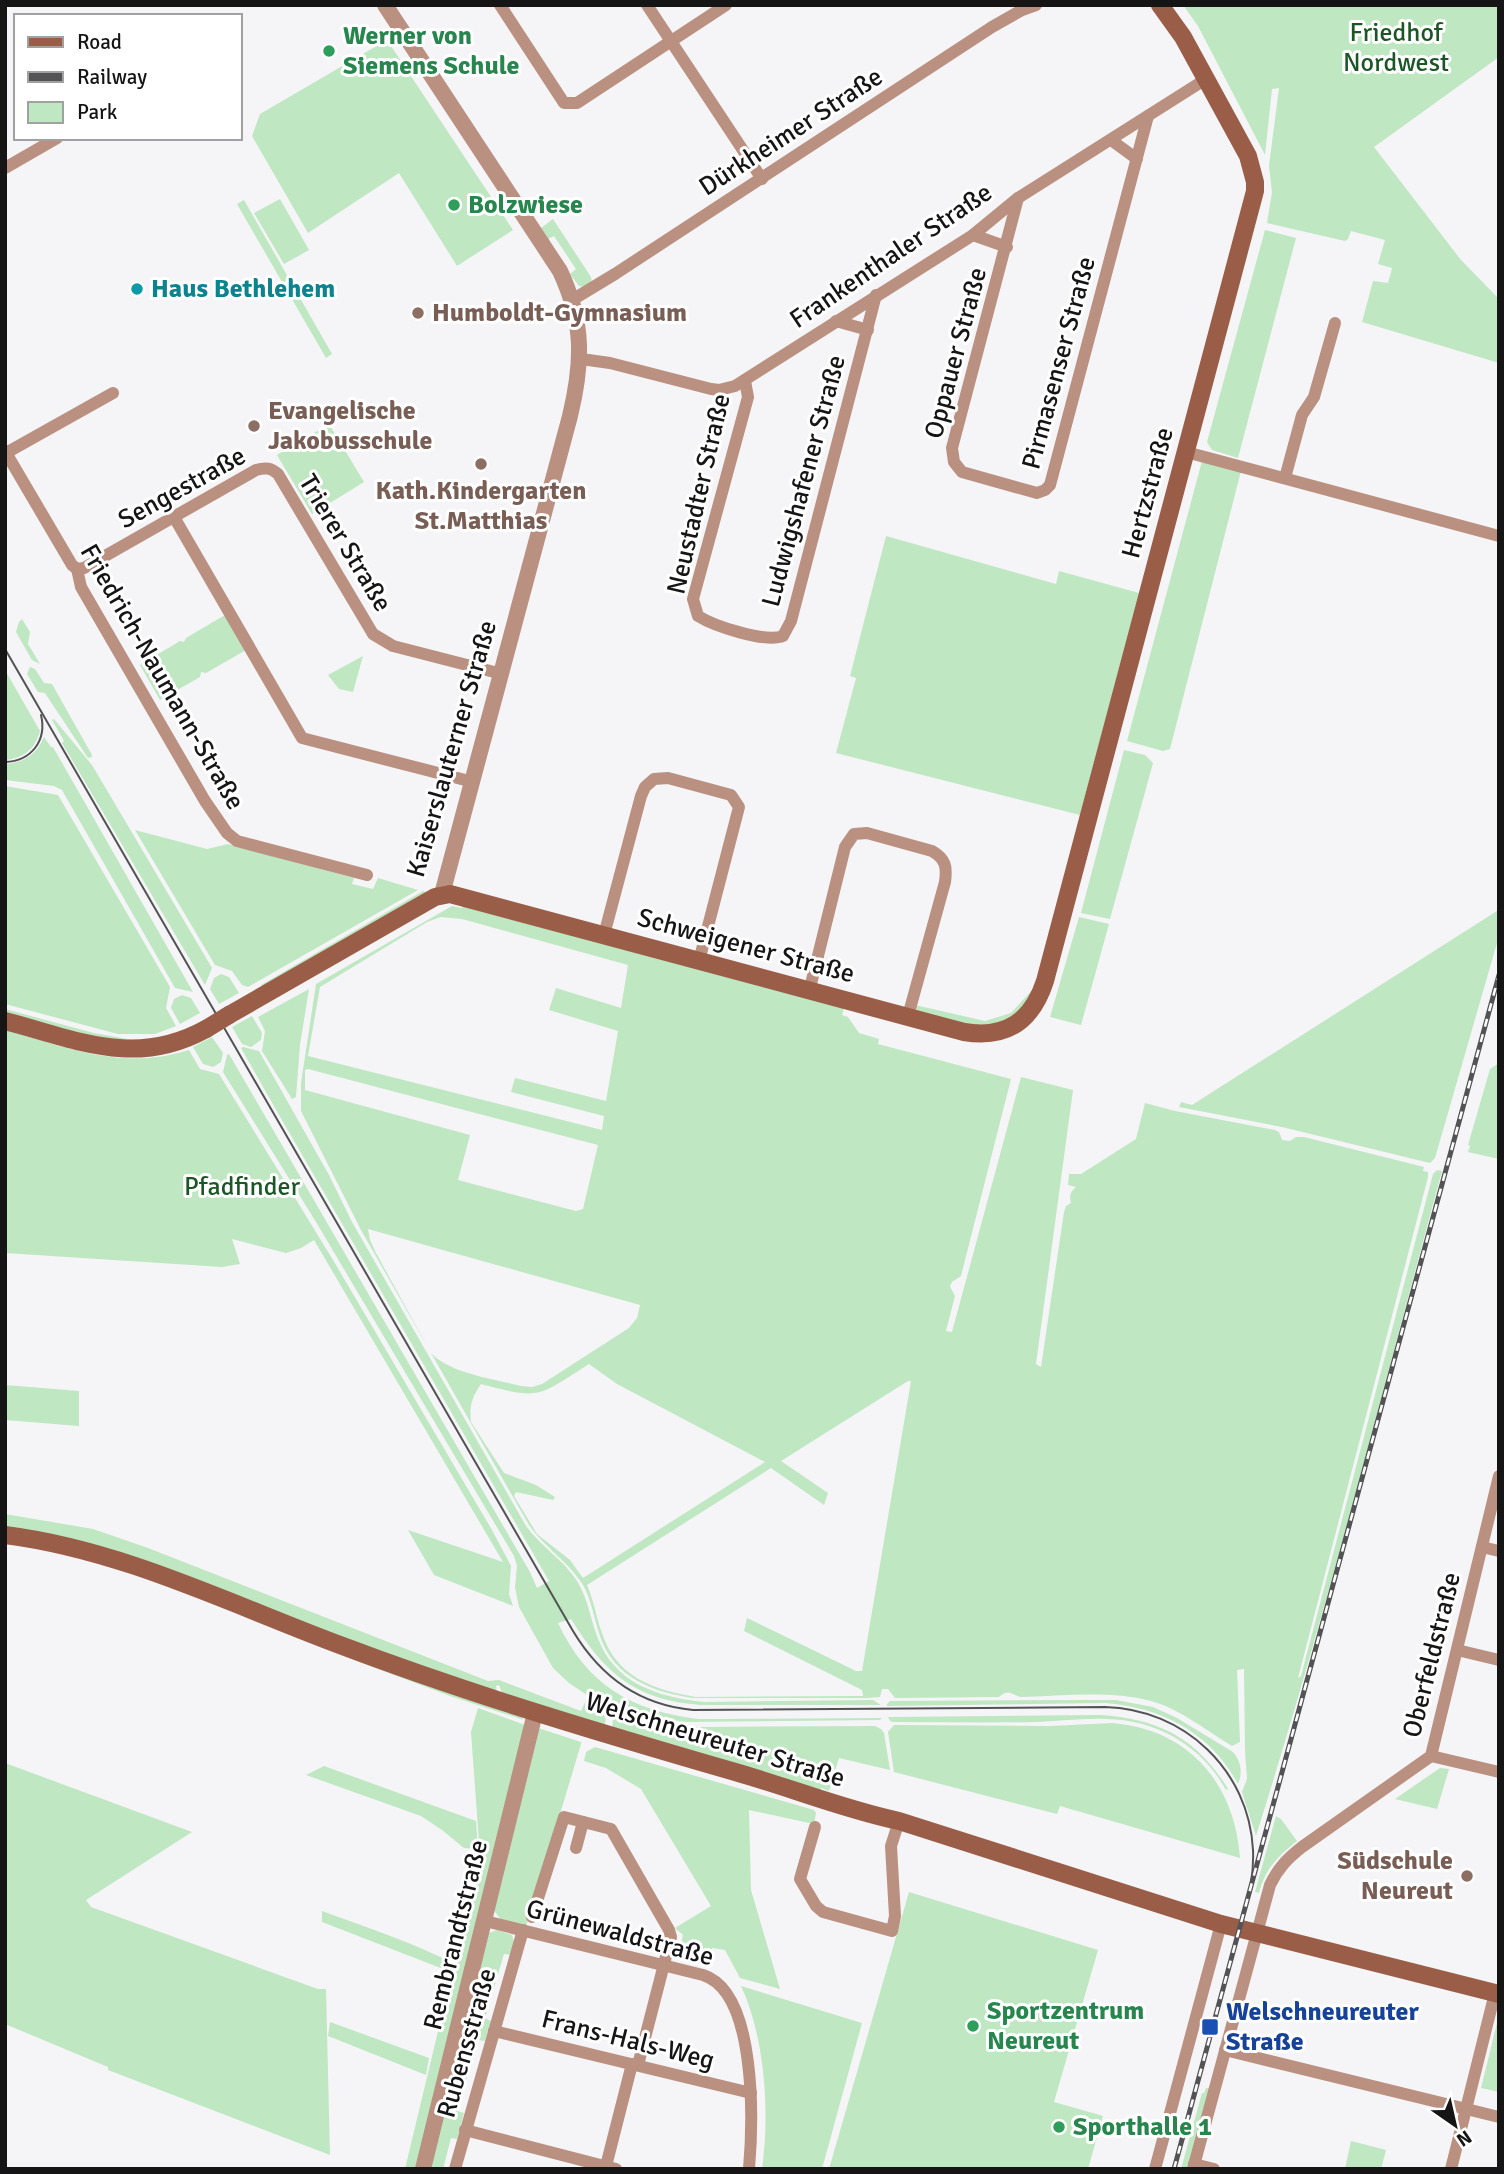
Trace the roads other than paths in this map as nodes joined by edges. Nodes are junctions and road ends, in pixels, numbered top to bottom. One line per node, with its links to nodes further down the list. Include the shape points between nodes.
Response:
1 (384, 5): 19 (street, Kaiserslauterner Straße, via 552,256)
2 (500, 5): 7 (street, via 564,103 577,103)
3 (647, 5): 7 (street)
4 (726, 5): 7 (street)
5 (1036, 5): 14 (street, Dürkheimer Straße, via 1001,22)
6 (1160, 5): 8 (main road, Hertzstraße)
7 (671, 42): 14 (street)
8 (1206, 79): 9 (street, Frankenthaler Straße); 27 (main road, Hertzstraße, via 1248,156 1255,191)
9 (1148, 116): 10 (street, Frankenthaler Straße); 12 (street, Pirmasenser Straße)
10 (1111, 139): 12 (street); 15 (street, Frankenthaler Straße)
11 (54, 140): 13 (street)
12 (1137, 159): 29 (street, Pirmasenser Straße, via 1050,485 1037,493)
13 (5, 168)
14 (762, 179): 19 (street, Dürkheimer Straße)
15 (1018, 198): 16 (street, Frankenthaler Straße); 17 (street, Oppauer Straße)
16 (972, 235): 17 (street, Oppauer Straße); 18 (street, Frankenthaler Straße)
17 (1007, 247): 29 (street, Oppauer Straße, via 953,448)
18 (876, 295): 20 (street, Frankenthaler Straße); 22 (street, Ludwigshafener Straße)
19 (572, 300): 23 (street, Kaiserslauterner Straße)
20 (835, 321): 22 (street, Ludwigshafener Straße); 24 (street, Frankenthaler Straße)
21 (1335, 323): 30 (street)
22 (868, 330): 34 (street, Ludwigshafener Straße, via 785,633 777,639 766,638)
23 (581, 359): 24 (street, Frankenthaler Straße, via 711,389); 35 (street, Kaiserslauterner Straße)
24 (745, 381): 34 (street, Neustadter Straße, via 748,397 693,599)
25 (113, 393): 26 (street, Friedrich-Naumann-Straße)
26 (6, 452): 33 (street, Friedrich-Naumann-Straße)
27 (1186, 452): 30 (street); 42 (main road, Hertzstraße, via 1049,969)
28 (272, 469): 31 (street, Sengestraße, via 257,470); 35 (street, Trierer Straße, via 373,634 393,646)
29 (959, 470)
30 (1285, 478): 32 (street)
31 (174, 517): 33 (street, Sengestraße); 36 (street, via 302,738)
32 (1499, 536)
33 (77, 569): 37 (street, Friedrich-Naumann-Straße, via 81,587 227,833 237,841)
34 (698, 616)
35 (502, 674): 36 (street, Kaiserslauterner Straße)
36 (473, 782): 38 (street, Kaiserslauterner Straße)
37 (367, 875)
38 (442, 894): 39 (main road, Schweigener Straße); 44 (main road, Kaiserslauterner Straße, bridge, via 172,1044 139,1050 97,1045)
39 (604, 935): 40 (main road, Schweigener Straße); 40 (street, via 645,787 654,779 668,778 731,795 739,807)
40 (699, 961): 41 (main road, Schweigener Straße)
41 (809, 992): 43 (main road, Schweigener Straße); 43 (street, via 845,847 854,834 867,833 932,850 946,866)
42 (1031, 1010): 43 (main road, Schweigener Straße, via 1010,1027 986,1034)
43 (908, 1016)
44 (5, 1021)
45 (1499, 1476): 47 (street, Oberfeldstraße)
46 (5, 1535): 51 (main road, Welschneureuter Straße, via 52,1542 133,1565 421,1676)
47 (1482, 1547): 48 (street); 49 (street, Oberfeldstraße)
48 (1499, 1551)
49 (1457, 1650): 50 (street); 52 (street, Oberfeldstraße)
50 (1499, 1660)
51 (535, 1713): 54 (main road, Welschneureuter Straße); 59 (street, Rembrandtstraße)
52 (1431, 1756): 53 (street); 62 (street, Oberfeldstraße, via 1279,1867)
53 (1499, 1772)
54 (899, 1821): 56 (street, via 891,1846 892,1931 822,1912 816,1906 800,1879); 60 (main road, Welschneureuter Straße)
55 (583, 1822): 57 (street); 58 (street, via 564,1817); 63 (street, via 611,1829 669,1930)
56 (815, 1827)
57 (576, 1848)
58 (532, 1917)
59 (485, 1921): 61 (street, Grünewaldstraße); 74 (street, Rembrandtstraße)
60 (1221, 1924): 62 (main road, Welschneureuter Straße); 77 (street)
61 (523, 1930): 63 (street, Grünewaldstraße); 65 (street, Rubensstraße)
62 (1257, 1934): 64 (main road, Welschneureuter Straße); 66 (street, Oberfeldstraße)
63 (663, 1965): 67 (street); 68 (street, Grünewaldstraße, via 710,1977 727,1991 743,2037)
64 (1497, 1994): 69 (street)
65 (494, 2031): 67 (street, Frans-Hals-Weg); 71 (street, Rubensstraße)
66 (1225, 2050): 69 (street); 72 (street, Oberfeldstraße)
67 (635, 2064): 68 (street, Frans-Hals-Weg); 73 (street)
68 (751, 2093): 76 (street, Grünewaldstraße)
69 (1466, 2108): 70 (street); 79 (street)
70 (1499, 2117)
71 (466, 2130): 73 (street); 75 (street, Rubensstraße)
72 (1194, 2166): 78 (street)
73 (606, 2167)
74 (423, 2169)
75 (456, 2169)
76 (749, 2169)
77 (1155, 2169)
78 (1214, 2169)
79 (1451, 2169)

